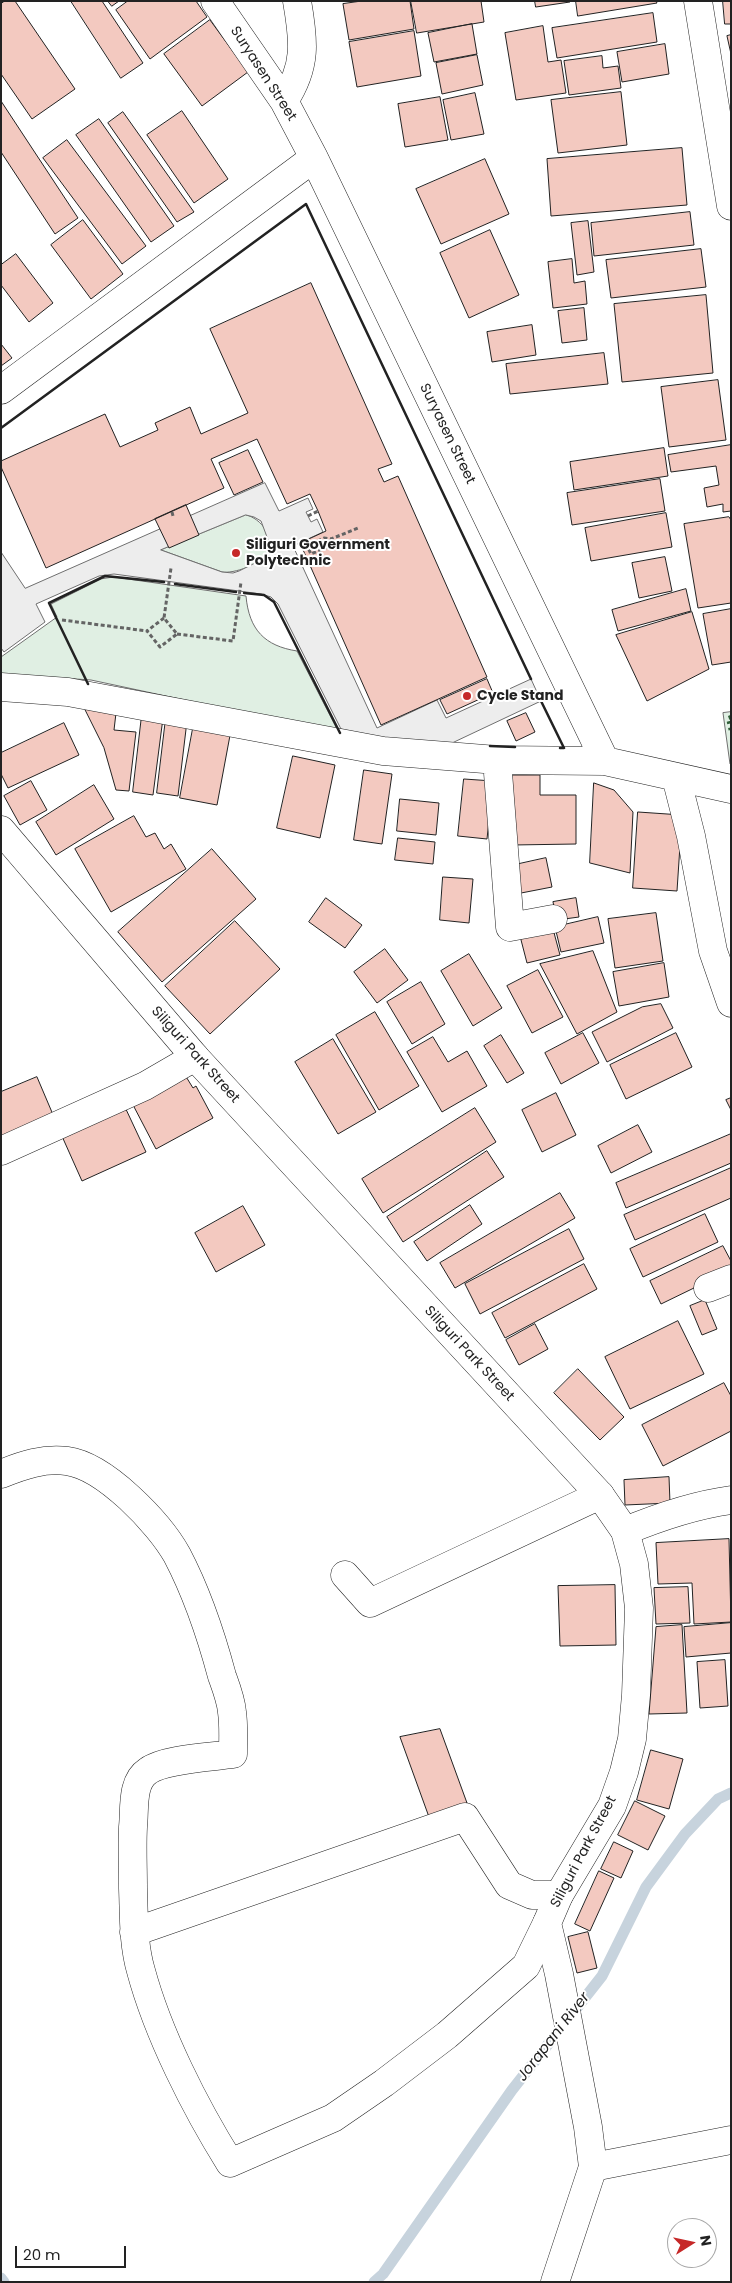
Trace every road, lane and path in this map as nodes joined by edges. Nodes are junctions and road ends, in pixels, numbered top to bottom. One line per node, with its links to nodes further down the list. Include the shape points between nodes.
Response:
1 (215, 1): 4 (street, Suryasen Street)
2 (297, 1): 4 (street, via 303,36 301,64 296,83)
3 (698, 1): 6 (street)
4 (284, 101): 5 (street, Suryasen Street)
5 (314, 158): 7 (street); 20 (street, Suryasen Street)
6 (731, 206)
7 (1, 390)
8 (318, 511): 9 (path)
9 (308, 516)
10 (358, 528): 11 (path, via 307,546 311,554)
11 (328, 547)
12 (171, 568): 14 (path)
13 (241, 582): 17 (path, via 233,641)
14 (164, 618): 16 (path); 17 (path)
15 (62, 620): 16 (path)
16 (147, 631): 17 (path, via 160,647)
17 (177, 634)
18 (1, 687): 19 (street, via 68,692 383,751)
19 (497, 760): 20 (street); 24 (street, via 510,927)
20 (605, 761): 21 (street)
21 (676, 777): 22 (street); 25 (street, via 713,951)
22 (731, 790)
23 (1, 830): 26 (street, Siliguri Park Street)
24 (553, 919)
25 (731, 1003)
26 (195, 1057): 27 (street, via 172,1073); 29 (street, Siliguri Park Street)
27 (1, 1151)
28 (1, 1474): 35 (street, via 24,1465 69,1461 94,1470 124,1492 176,1554 199,1603 215,1650 232,1711 233,1754 166,1764 147,1771 139,1780 132,1839)
29 (600, 1495): 31 (street, Siliguri Park Street); 32 (street, via 370,1603)
30 (731, 1500): 31 (street, via 710,1502)
31 (625, 1530): 33 (street, Siliguri Park Street, via 634,1564 639,1608 632,1739 612,1806)
32 (345, 1575)
33 (559, 1895): 34 (street, Siliguri Park Street); 35 (street, via 532,1895 509,1885 465,1818)
34 (547, 1923): 35 (street, via 526,1966 474,2013 391,2078 333,2118 230,2163 204,2121 161,2028 140,1970); 37 (street, Siliguri Park Street)
35 (134, 1932)
36 (731, 2140): 37 (street)
37 (593, 2166): 38 (street)
38 (555, 2282)

